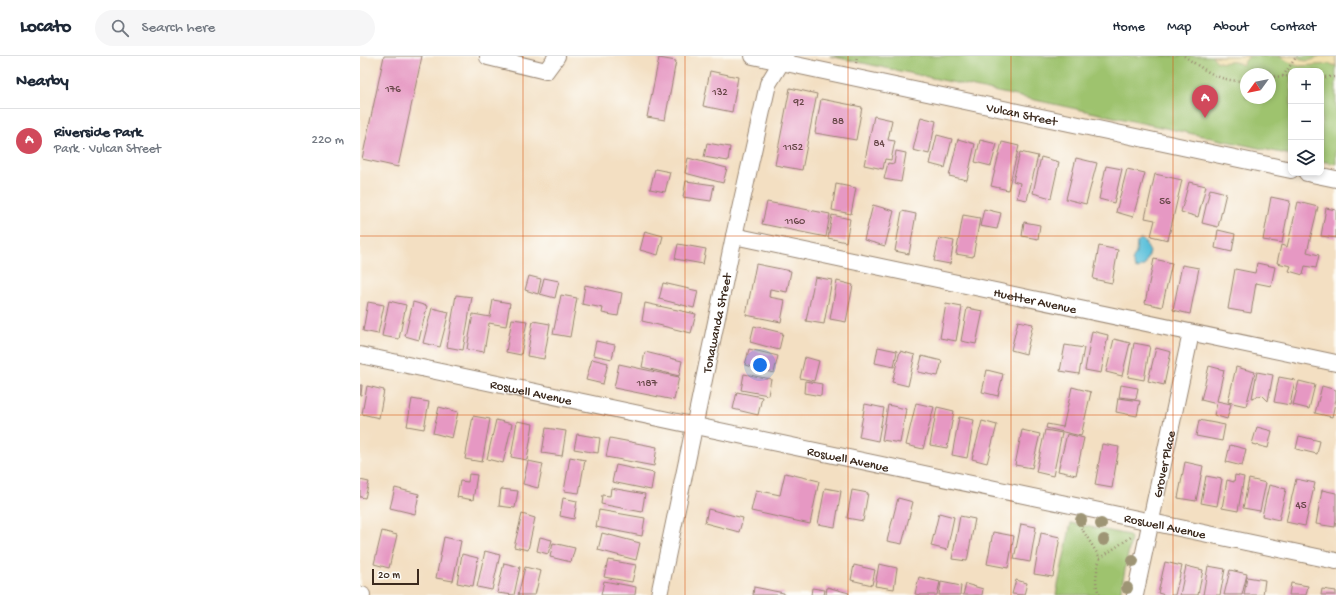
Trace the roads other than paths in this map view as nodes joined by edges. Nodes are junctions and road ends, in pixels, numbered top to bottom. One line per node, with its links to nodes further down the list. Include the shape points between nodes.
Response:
1 (488, 56): 2 (street, via 546,71)
2 (557, 56)
3 (753, 56): 4 (street, Vulcan Street)
4 (783, 59): 5 (street, Vulcan Street); 8 (street, Tonawanda Street, via 768,84)
5 (1288, 169)
6 (1322, 176): 7 (street)
7 (1336, 179)
8 (734, 236): 9 (street, Huetter Avenue); 12 (street, Tonawanda Street)
9 (1191, 333): 11 (street, Huetter Avenue); 13 (street, Grover Place)
10 (360, 355): 12 (street, Roswell Avenue)
11 (1336, 364)
12 (695, 425): 13 (street, Roswell Avenue); 15 (street, Tonawanda Street)
13 (1150, 522): 14 (street, Roswell Avenue); 16 (street, Grover Place)
14 (1336, 561)
15 (659, 595)
16 (1135, 595)

